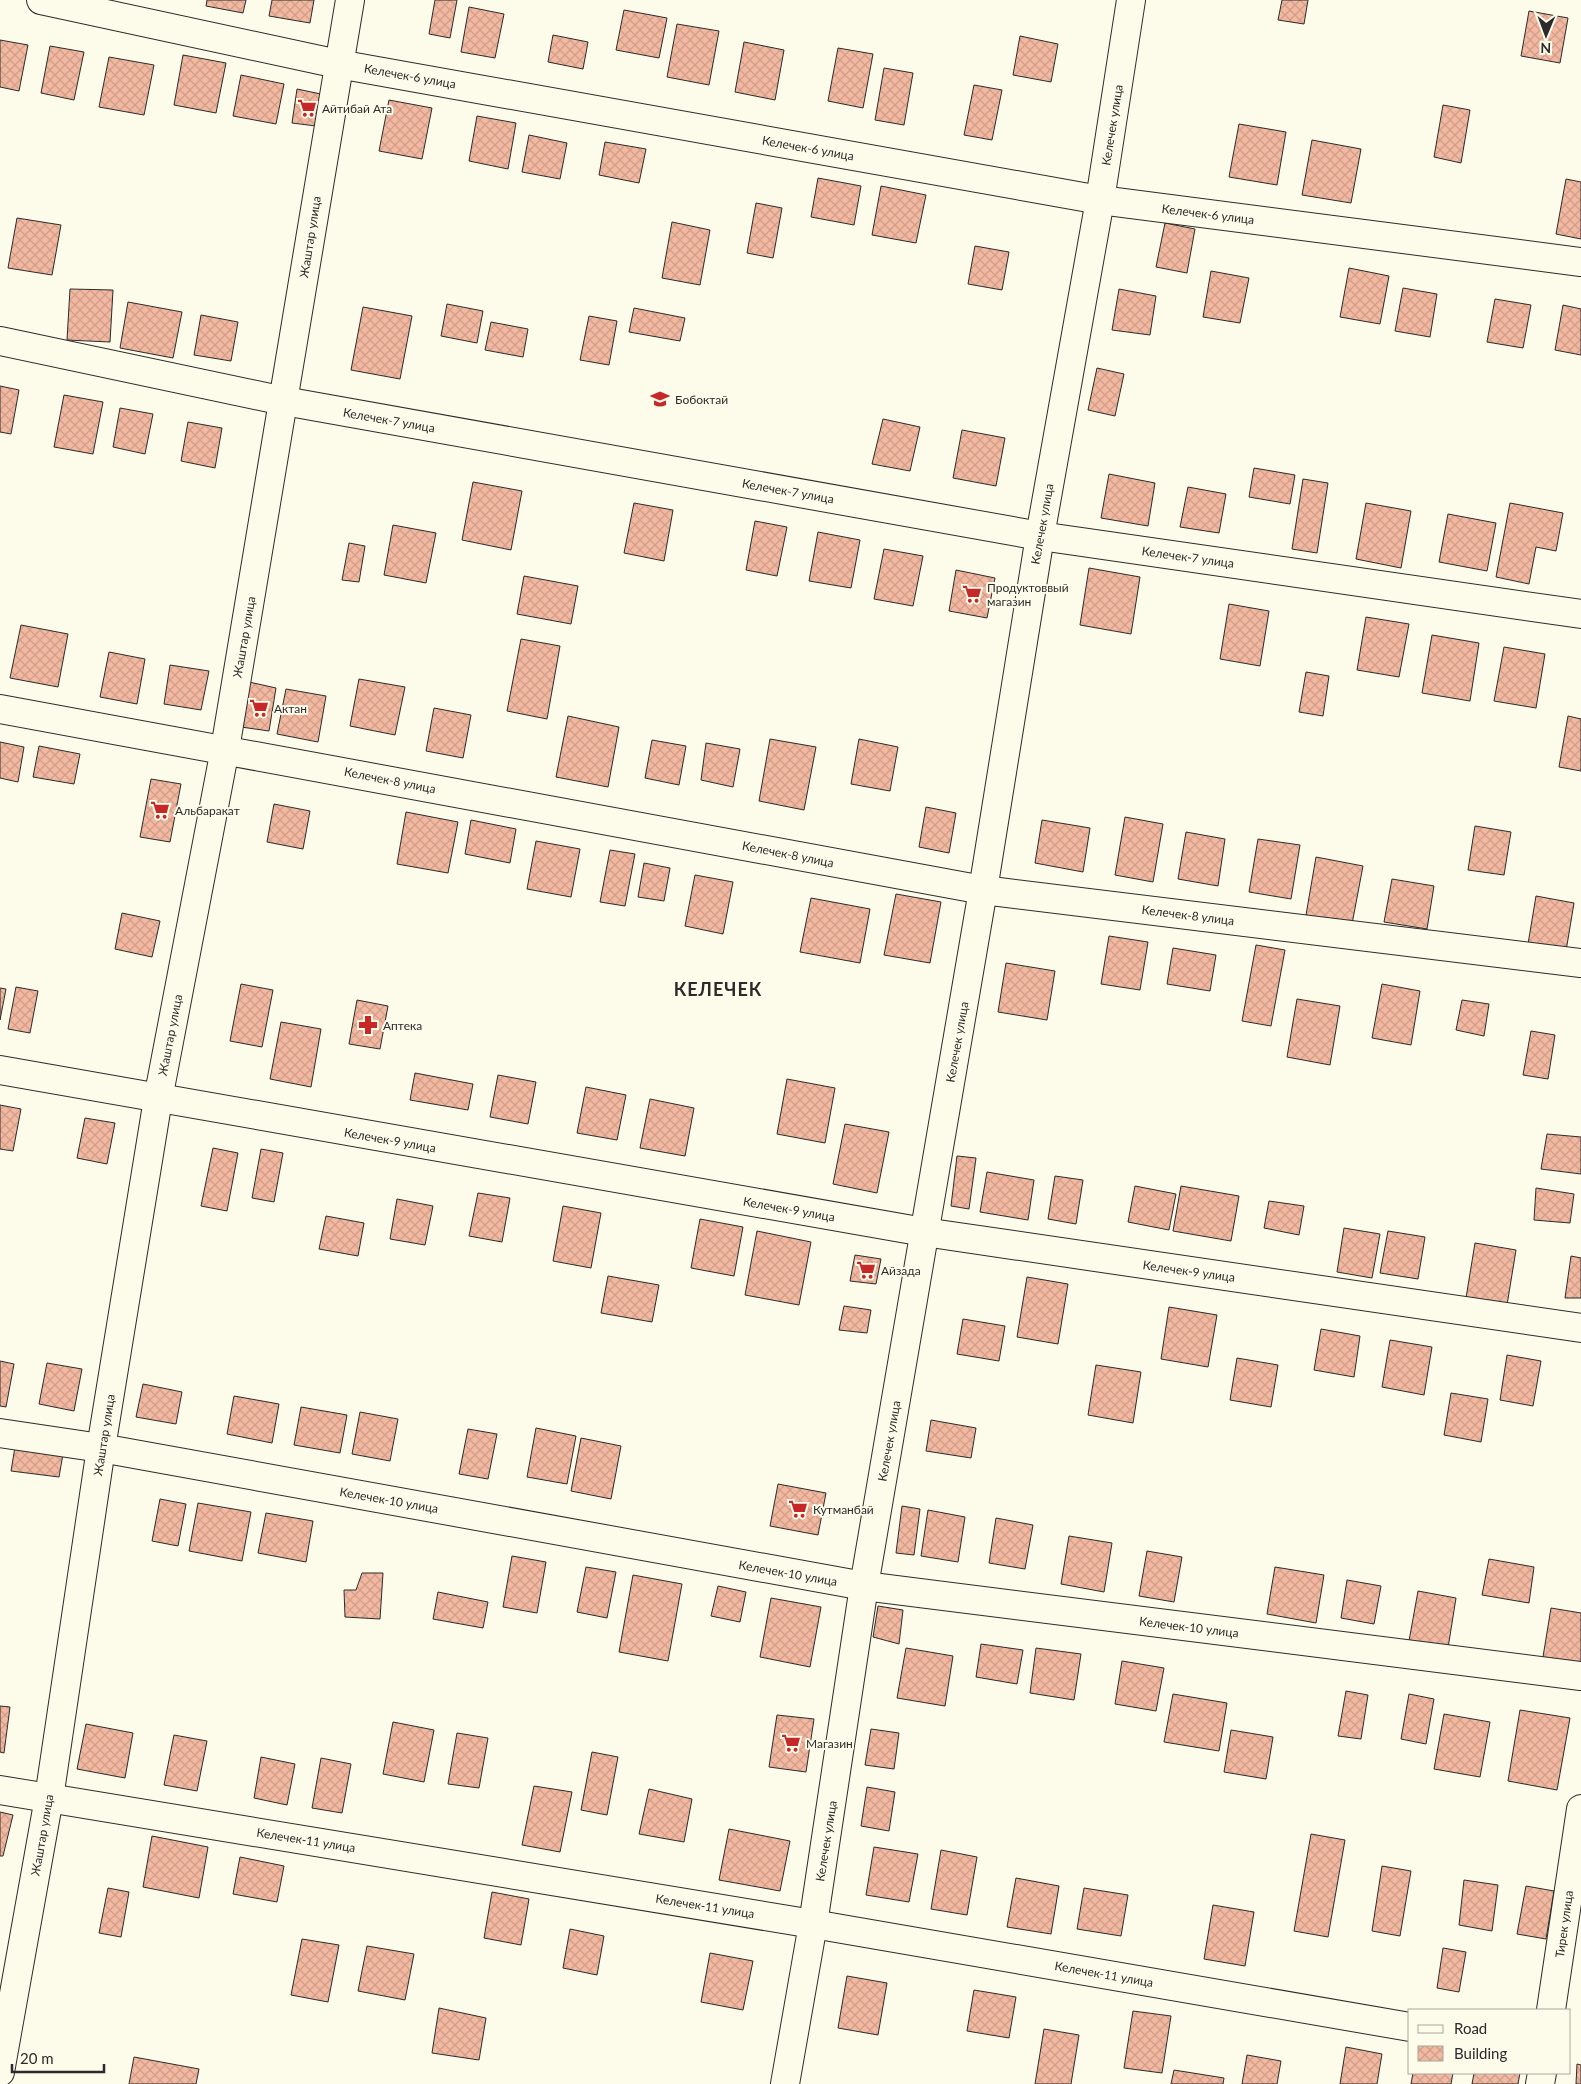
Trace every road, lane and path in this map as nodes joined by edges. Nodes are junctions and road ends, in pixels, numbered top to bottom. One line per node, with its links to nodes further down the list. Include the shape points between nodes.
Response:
1 (41, 0): 4 (street, Келечек-6 улица)
2 (350, 0): 4 (street, Жаштар улица)
3 (1131, 0): 5 (street, Келечек улица)
4 (338, 64): 5 (street, Келечек-6 улица); 8 (street, Жаштар улица)
5 (1100, 200): 6 (street, Келечек-6 улица); 9 (street, Келечек улица)
6 (1581, 262)
7 (0, 341): 8 (street, Келечек-7 улица)
8 (284, 402): 9 (street, Келечек-7 улица); 12 (street, Жаштар улица)
9 (1040, 536): 10 (street, Келечек-7 улица); 13 (street, Келечек улица)
10 (1581, 614)
11 (0, 709): 12 (street, Келечек-8 улица)
12 (224, 750): 13 (street, Келечек-8 улица); 16 (street, Жаштар улица)
13 (983, 890): 14 (street, Келечек-8 улица); 17 (street, Келечек улица)
14 (1581, 963)
15 (0, 1070): 16 (street, Келечек-9 улица)
16 (158, 1100): 17 (street, Келечек-9 улица); 20 (street, Жаштар улица)
17 (924, 1232): 18 (street, Келечек-9 улица); 21 (street, Келечек улица)
18 (1581, 1328)
19 (0, 1433): 20 (street, Келечек-10 улица)
20 (101, 1448): 21 (street, Келечек-10 улица); 24 (street, Жаштар улица)
21 (864, 1586): 22 (street, Келечек-10 улица); 26 (street, Келечек улица)
22 (1581, 1676)
23 (0, 1790): 24 (street, Келечек-11 улица)
24 (49, 1798): 26 (street, Келечек-11 улица); 29 (street, Жаштар улица)
25 (1581, 1809): 27 (street, Тирек улица)
26 (813, 1924): 28 (street, Келечек-11 улица); 30 (street, Келечек улица)
27 (1552, 2009)
28 (1408, 2027)
29 (0, 2072)
30 (785, 2084)

